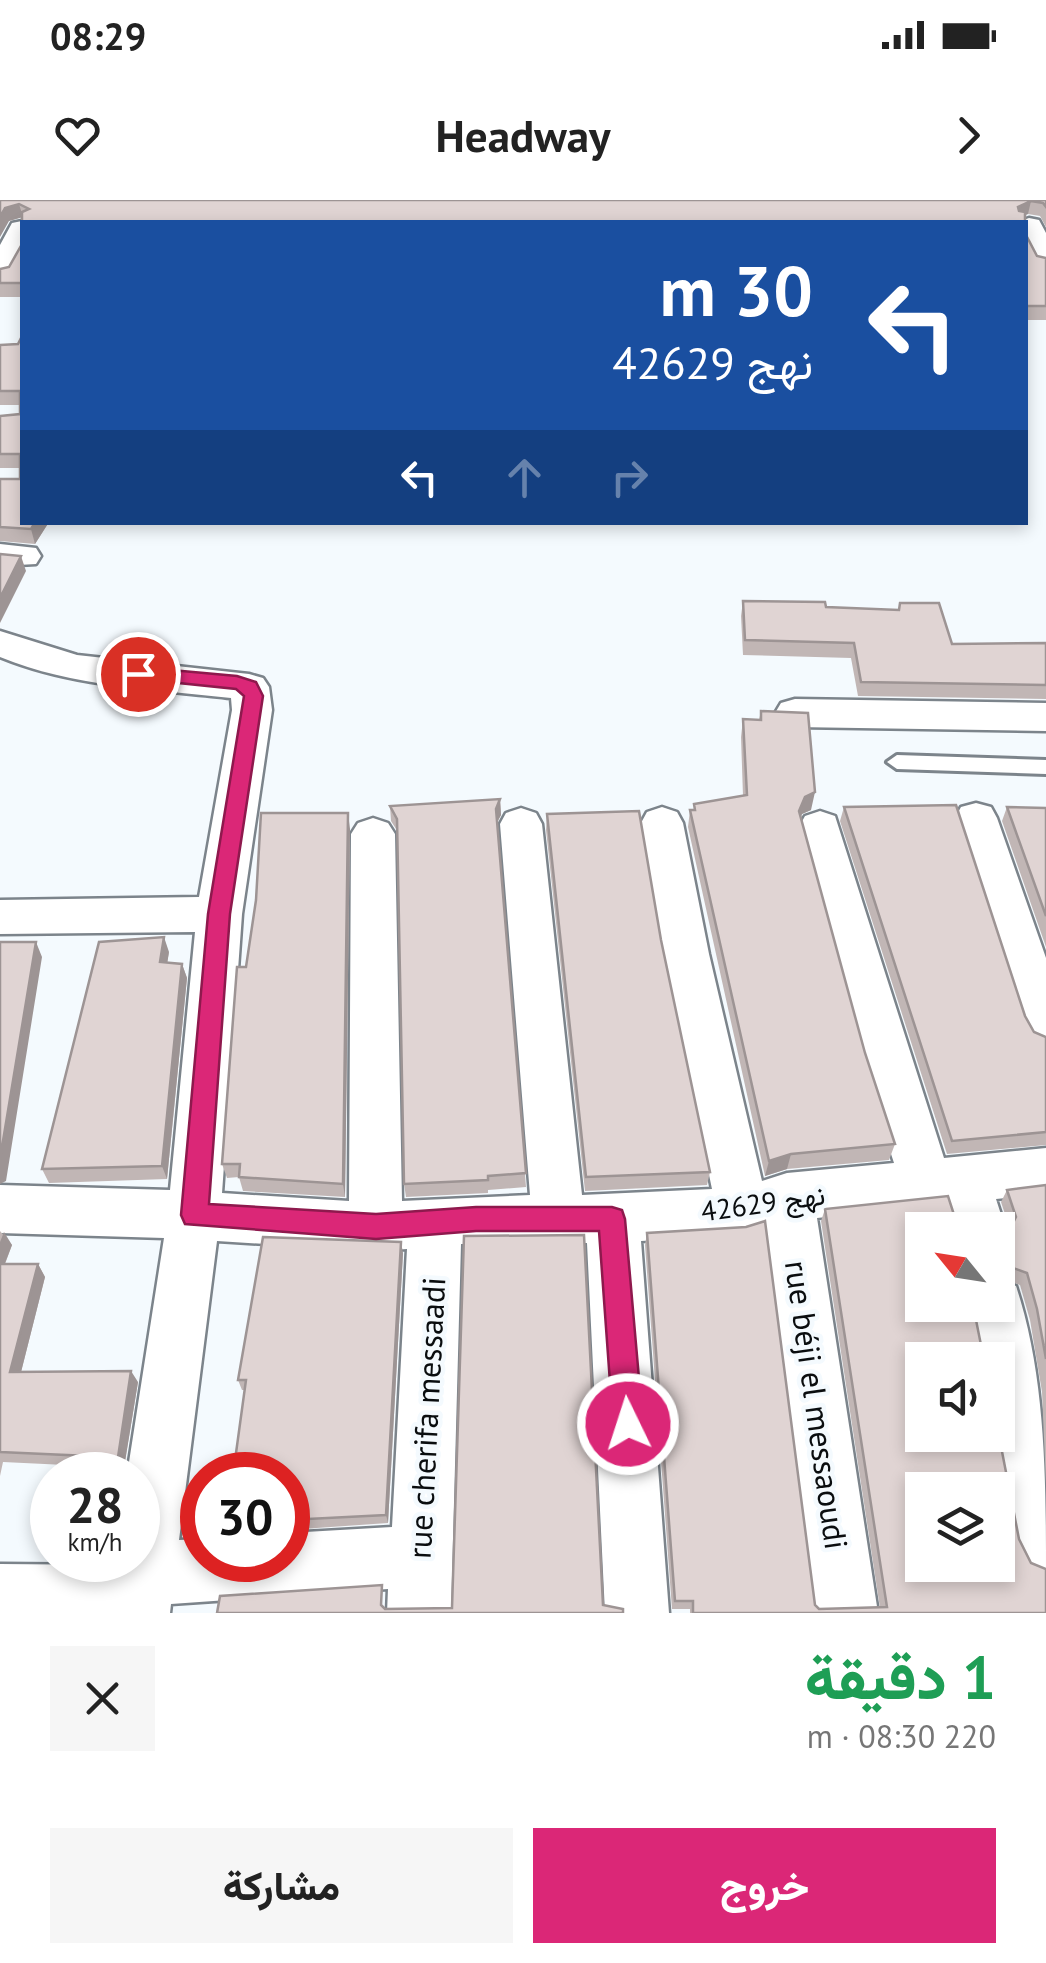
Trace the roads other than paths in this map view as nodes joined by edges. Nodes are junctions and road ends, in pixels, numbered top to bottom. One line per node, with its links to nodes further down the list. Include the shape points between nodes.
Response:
1 (1046, 201): 2 (street)
2 (1032, 219): 5 (street)
3 (20, 234): 4 (street)
4 (0, 273)
5 (1042, 279)
6 (0, 643): 16 (street, via 77,668 249,687 252,710)
7 (795, 712): 8 (street)
8 (1046, 717)
9 (897, 762): 10 (lane)
10 (1046, 766)
11 (976, 818): 18 (street)
12 (662, 823): 21 (street, rue béji el messaoudi, via 686,954)
13 (520, 824): 24 (street)
14 (820, 827): 20 (street, via 888,1068)
15 (373, 834): 26 (street)
16 (219, 914): 17 (street); 23 (street)
17 (0, 916)
18 (1046, 1028)
19 (1046, 1171): 20 (street, نهج 42629)
20 (957, 1199): 21 (street, نهج 42629)
21 (765, 1204): 24 (street, نهج 42629); 33 (street, rue béji el messaoudi)
22 (0, 1209): 23 (street, نهج 42629)
23 (194, 1215): 26 (street, نهج 42629); 30 (street)
24 (585, 1218): 25 (street, نهج 42629); 32 (street, via 626,1394)
25 (435, 1223): 26 (street, نهج 42629); 29 (street, rue cherifa messaadi)
26 (376, 1227)
27 (1000, 1322): 28 (street)
28 (1046, 1546)
29 (420, 1584): 30 (street)
30 (141, 1595): 31 (street)
31 (0, 1596)
32 (637, 1613)
33 (846, 1613)

